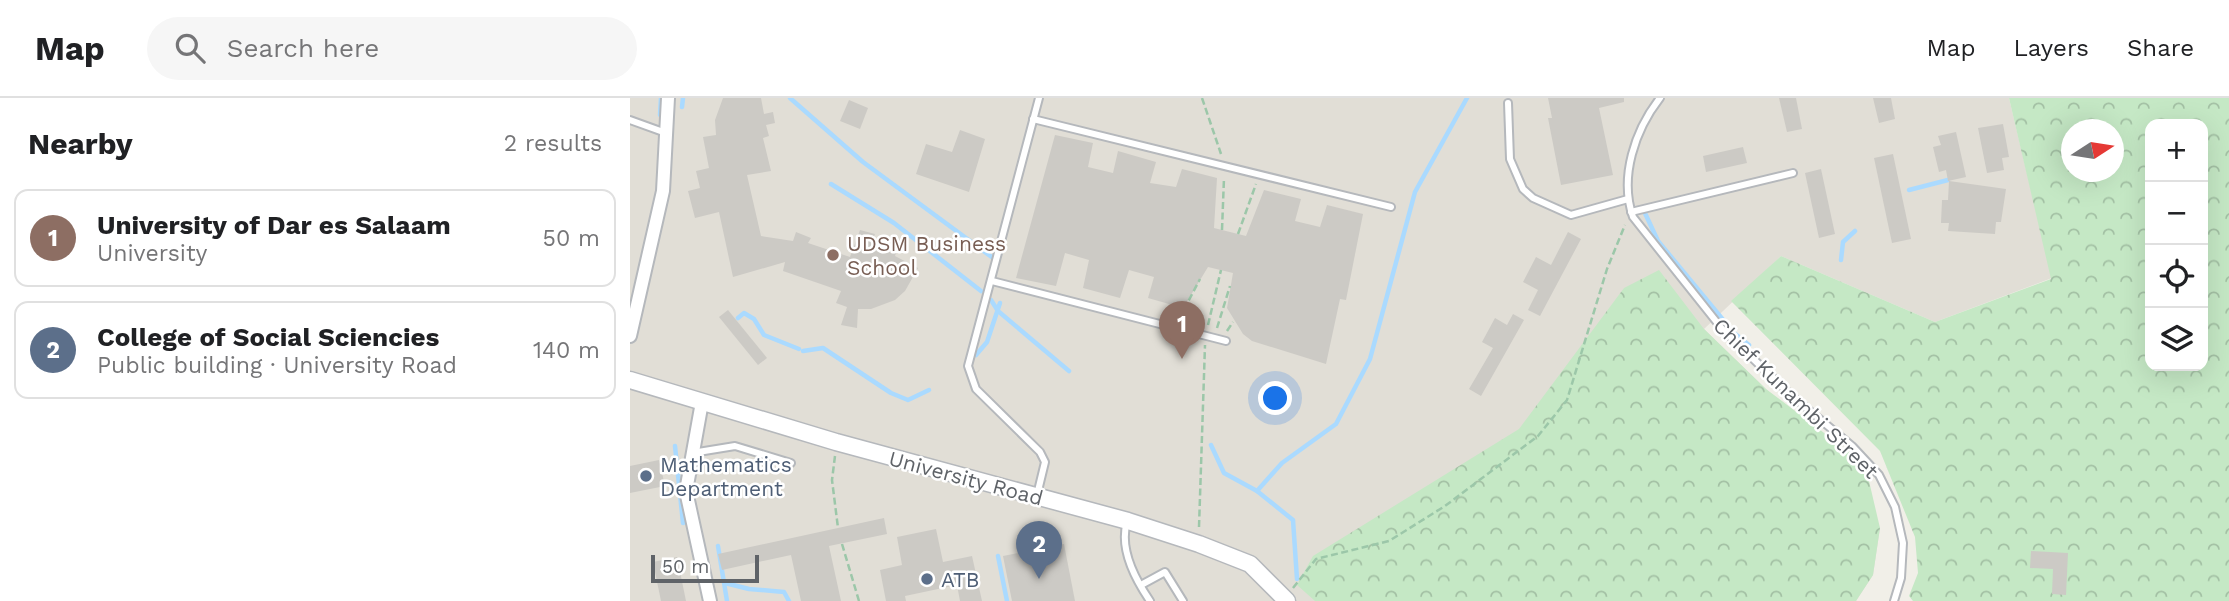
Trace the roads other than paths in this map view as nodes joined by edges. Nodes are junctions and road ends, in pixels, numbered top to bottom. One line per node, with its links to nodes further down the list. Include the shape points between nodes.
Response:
1 (668, 98): 7 (street)
2 (1039, 98): 5 (lane)
3 (1660, 98): 9 (lane, Chief Kunambi Street, via 1635,140)
4 (1508, 103): 9 (lane, via 1510,159 1523,189 1533,198 1571,215)
5 (1033, 119): 10 (lane); 12 (lane)
6 (630, 120): 7 (lane)
7 (666, 133): 13 (street, via 663,191)
8 (1793, 173): 11 (lane)
9 (1628, 199): 11 (lane, Chief Kunambi Street)
10 (1391, 207)
11 (1631, 212): 26 (lane, Chief Kunambi Street, via 1723,330 1880,475 1895,507 1903,543)
12 (992, 281): 14 (lane); 19 (lane, via 971,353 970,378 1040,452 1045,462)
13 (630, 336)
14 (1226, 341)
15 (630, 380): 16 (street, University Road)
16 (702, 402): 17 (street); 19 (street, University Road)
17 (690, 454): 18 (lane, via 735,446); 23 (street, via 686,491)
18 (791, 463)
19 (1036, 497): 20 (street, University Road)
20 (1128, 521): 21 (lane, via 1123,536); 22 (street, University Road, via 1250,564)
21 (1141, 585): 24 (lane); 25 (lane, via 1165,572)
22 (1286, 600)
23 (710, 601)
24 (1150, 601)
25 (1183, 601)
26 (1894, 601)

